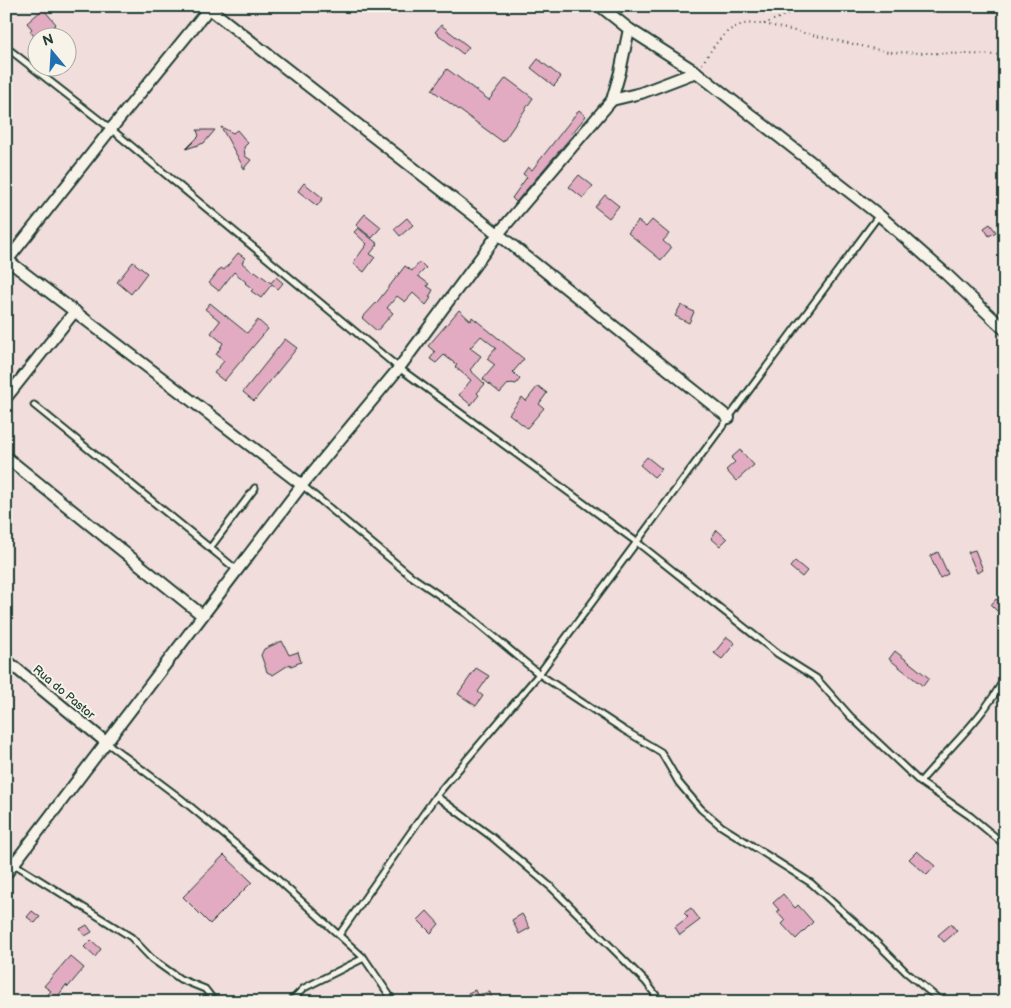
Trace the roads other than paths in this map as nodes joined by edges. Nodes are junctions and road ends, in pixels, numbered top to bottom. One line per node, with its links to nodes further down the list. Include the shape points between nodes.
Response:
1 (600, 6): 3 (street)
2 (209, 7): 7 (street); 9 (street)
3 (629, 29): 5 (street); 6 (street)
4 (6, 47): 7 (lane)
5 (696, 72): 6 (street, via 641,93); 8 (street)
6 (612, 100): 9 (street)
7 (111, 129): 10 (street); 13 (lane)
8 (879, 215): 12 (street); 16 (lane)
9 (498, 234): 13 (street); 16 (street)
10 (7, 261): 11 (street)
11 (75, 311): 14 (street); 18 (street)
12 (1005, 330)
13 (399, 368): 18 (street); 20 (lane)
14 (6, 398)
15 (34, 405): 21 (lane)
16 (729, 418): 20 (lane)
17 (6, 456): 23 (street)
18 (302, 485): 22 (street); 25 (lane, via 410,576 467,614)
19 (255, 488): 21 (lane)
20 (638, 543): 25 (lane); 28 (lane, via 778,654 816,678 850,716)
21 (210, 548): 22 (lane)
22 (236, 570): 23 (street)
23 (202, 615): 27 (street)
24 (6, 660): 27 (street, Rua do Pastor)
25 (539, 674): 29 (lane); 39 (lane, via 661,752 679,783 701,809 721,826 811,882)
26 (1005, 677): 28 (lane, via 975,720)
27 (106, 743): 31 (street); 33 (lane, via 274,876)
28 (920, 782): 30 (lane)
29 (436, 796): 33 (lane); 38 (lane, via 492,837 552,888 646,982)
30 (1005, 845)
31 (10, 861): 32 (street); 35 (lane, via 131,937 152,959 180,979 205,989)
32 (6, 874)
33 (339, 936): 34 (lane)
34 (364, 958): 36 (lane, via 304,988); 37 (lane)
35 (215, 1002)
36 (290, 1002)
37 (394, 1002)
38 (661, 1002)
39 (942, 1002)

